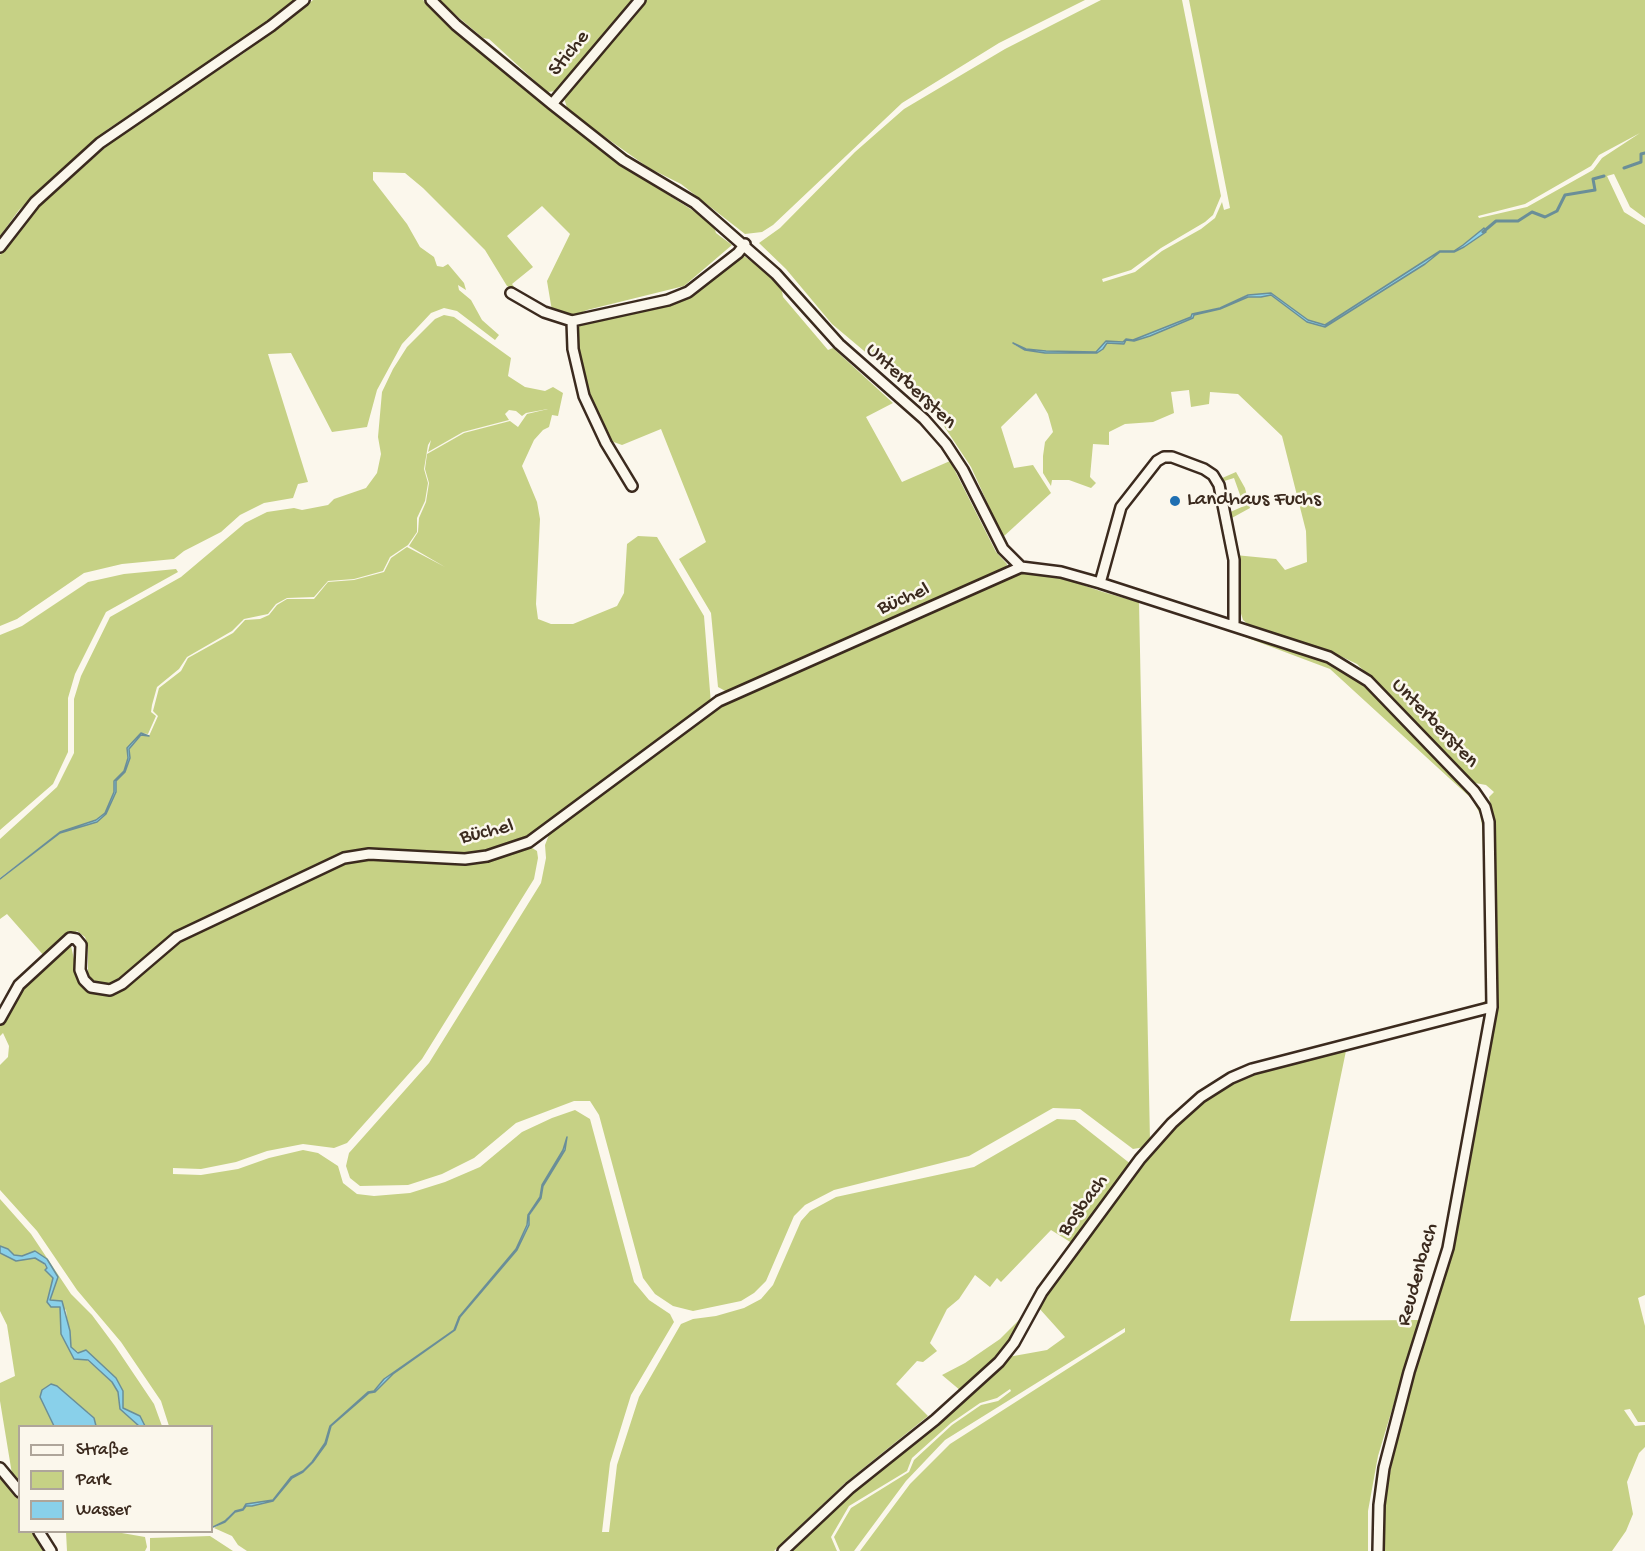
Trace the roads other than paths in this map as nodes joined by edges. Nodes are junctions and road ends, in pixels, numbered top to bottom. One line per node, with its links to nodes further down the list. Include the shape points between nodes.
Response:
1 (304, 0): 6 (street, via 100,143 35,202)
2 (431, 0): 4 (street, Unterbersten)
3 (640, 0): 4 (street, Stiche)
4 (552, 104): 5 (street, Unterbersten, via 623,160 695,203)
5 (745, 244): 8 (street, via 688,292); 10 (street, Unterbersten, via 839,344 924,419 946,444 1003,549)
6 (0, 247)
7 (511, 293): 8 (street, via 544,312)
8 (572, 321): 9 (street, via 570,332 585,396 606,443)
9 (633, 486)
10 (1020, 567): 11 (street, Unterbersten, via 1061,572); 14 (street, Büchel, via 719,701 529,842 465,859 369,854 344,858 177,937 110,990 91,987 84,980 80,970 81,945 70,938 20,986)
11 (1100, 583): 12 (street, Unterbersten); 12 (street, via 1120,507 1157,461 1172,456 1204,469 1219,484 1234,560)
12 (1234, 625): 13 (street, Unterbersten, via 1329,657 1368,681 1474,790 1489,822)
13 (1492, 1007): 19 (street, Bosbach, via 1252,1069 1201,1097 1140,1159 1042,1292 999,1362 952,1406 850,1488); 20 (street, Reudenbach, via 1448,1248 1384,1468)
14 (0, 1019)
15 (0, 1468): 16 (street)
16 (18, 1490)
17 (40, 1533): 18 (street)
18 (51, 1551)
19 (783, 1551)
20 (1378, 1551)

